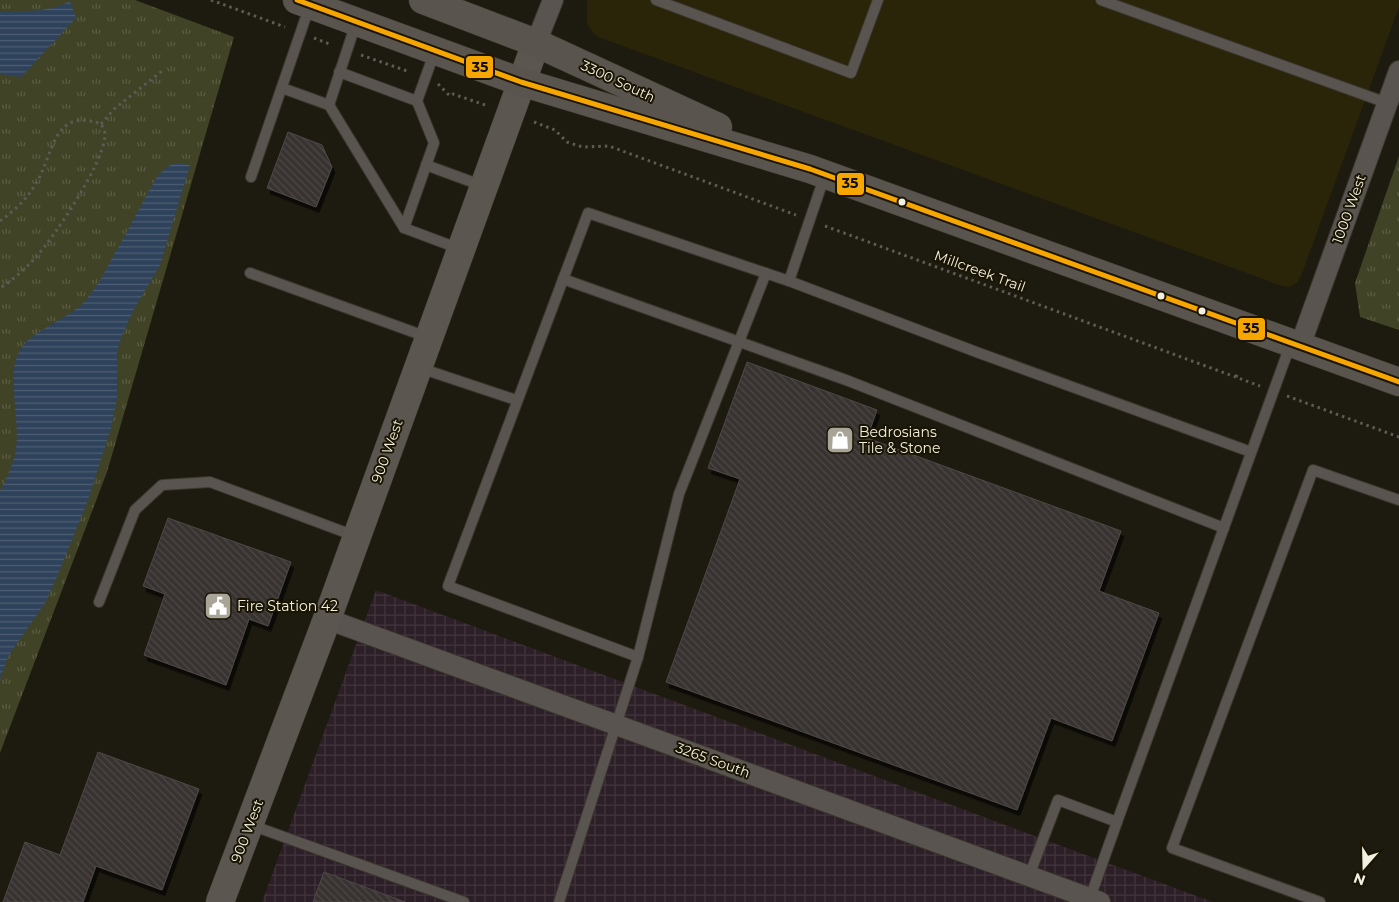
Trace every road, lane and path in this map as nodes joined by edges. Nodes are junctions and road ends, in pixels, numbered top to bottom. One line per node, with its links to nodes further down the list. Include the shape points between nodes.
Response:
1 (423, 0): 8 (main road, 3300 South)
2 (553, 0): 8 (street, 900 West)
3 (656, 0): 4 (lane, via 850,73)
4 (878, 0)
5 (1101, 0): 16 (lane)
6 (303, 2): 7 (main road, 3300 South); 14 (lane)
7 (356, 22): 9 (main road, 3300 South); 11 (lane)
8 (536, 43): 13 (main road, 900 West); 21 (main road, 3300 South)
9 (435, 50): 13 (main road, 3300 South); 15 (lane)
10 (162, 71): 18 (path, via 114,109)
11 (339, 72): 15 (lane); 17 (lane)
12 (1399, 72): 16 (street, 1000 West)
13 (521, 82): 21 (main road, 3300 South); 23 (main road, 900 West)
14 (282, 88): 17 (lane); 22 (lane)
15 (417, 101): 20 (lane, via 434,143)
16 (1388, 103): 35 (street, 1000 West)
17 (329, 105): 26 (lane)
18 (101, 124): 25 (path, via 92,120 67,124 60,131 36,185 24,201); 32 (path, via 106,133 103,145 70,211 36,258)
19 (555, 130): 24 (path, Millcreek Trail, via 576,145 609,146)
20 (426, 166): 23 (lane); 26 (lane)
21 (818, 172): 24 (lane); 35 (main road, 3300 South)
22 (252, 177)
23 (484, 186): 27 (main road, 900 West)
24 (810, 220): 31 (lane); 38 (path, Millcreek Trail)
25 (0, 221)
26 (404, 228): 27 (lane)
27 (460, 249): 33 (main road, 900 West)
28 (250, 273): 33 (lane)
29 (766, 273): 30 (lane, via 588,213); 31 (lane); 34 (lane)
30 (563, 278): 34 (lane); 41 (lane)
31 (789, 281): 43 (lane)
32 (0, 288)
33 (428, 338): 36 (main road, 900 West)
34 (738, 342): 45 (lane, via 846,380); 49 (lane, via 679,494)
35 (1295, 344): 39 (main road, 3300 South); 40 (lane)
36 (418, 367): 41 (lane); 46 (main road, 900 West)
37 (1238, 372): 38 (path)
38 (1236, 378): 40 (path, Millcreek Trail)
39 (1399, 382)
40 (1274, 391): 42 (path, Millcreek Trail); 43 (lane)
41 (516, 400): 49 (lane, via 448,586)
42 (1399, 437)
43 (1252, 452): 45 (lane)
44 (1399, 500): 58 (lane, via 1313,470 1172,848)
45 (1224, 528): 51 (lane)
46 (356, 536): 47 (lane, via 210,482 162,485 135,510); 48 (main road, 900 West)
47 (100, 602)
48 (327, 619): 50 (street, 3265 South); 52 (main road, 900 West)
49 (638, 658): 50 (lane)
50 (616, 725): 53 (street, 3265 South); 57 (lane)
51 (1118, 822): 53 (lane, via 1058,800); 54 (lane)
52 (249, 824): 55 (main road, 900 West); 56 (lane)
53 (1029, 876): 54 (street, 3265 South)
54 (1095, 900)
55 (220, 902)
56 (464, 902)
57 (559, 902)
58 (1320, 902)

